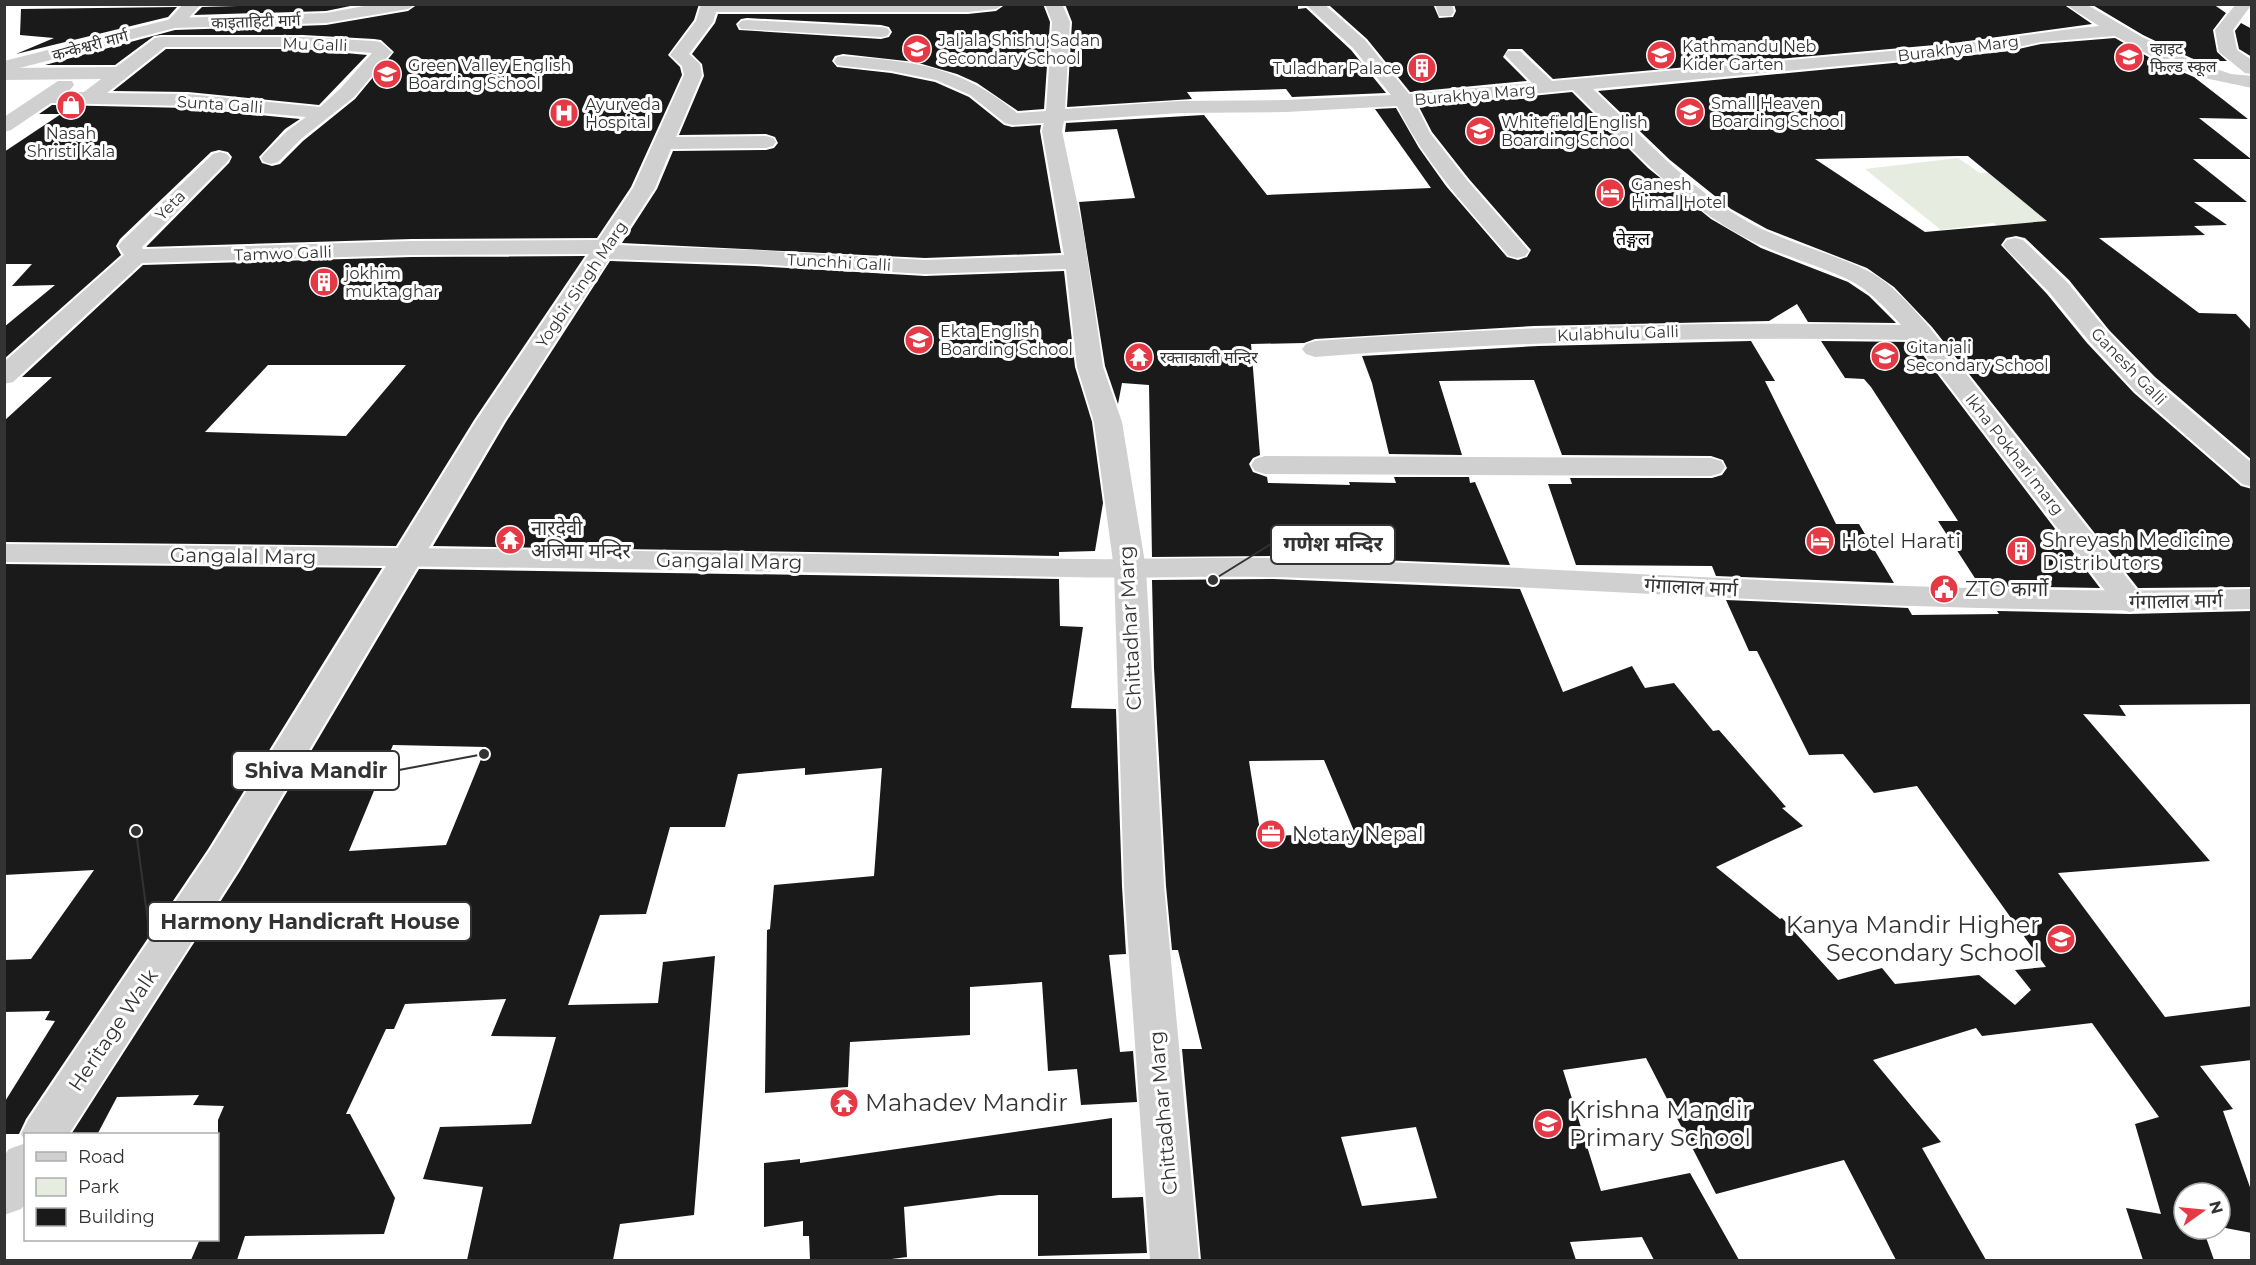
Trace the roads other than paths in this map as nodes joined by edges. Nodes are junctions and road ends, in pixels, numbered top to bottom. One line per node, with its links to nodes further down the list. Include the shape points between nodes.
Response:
1 (193, 4): 10 (street)
2 (408, 4): 10 (street, काइताहिटी मार्ग, via 326,18)
3 (996, 4): 8 (street, via 894,8)
4 (1053, 4): 28 (street, Chittadhar Marg, via 1061,22)
5 (1313, 4): 26 (street, via 1359,44)
6 (2073, 4): 12 (street)
7 (2246, 4): 17 (street, via 2224,30 2228,52)
8 (836, 5): 9 (street); 11 (street)
9 (707, 11): 11 (street); 30 (street, Yogbir Singh Marg, via 679,55 691,64 693,75)
10 (174, 23): 16 (street, कन्केश्वरी मार्ग)
11 (817, 29): 13 (street)
12 (2118, 30): 21 (street, via 2175,62); 22 (street, Burakhya Marg, via 1946,51)
13 (881, 32)
14 (1514, 55): 23 (street)
15 (843, 61): 28 (street, Burakhya Marg, via 896,67 955,81 971,87 1012,119)
16 (4, 67)
17 (2252, 69)
18 (84, 73): 19 (street); 20 (street); 24 (street)
19 (118, 73): 25 (street); 27 (street, Mu Galli, via 161,42 303,42 380,49 383,52)
20 (4, 74)
21 (2252, 82)
22 (1578, 85): 23 (street, Burakhya Marg); 39 (street, Ikha Pokhari marg, via 1666,170 1729,220 1860,276 1895,303)
23 (1547, 87): 26 (street, Burakhya Marg)
24 (46, 97): 25 (street, Sunta Galli); 29 (street)
25 (88, 98): 27 (street, Sunta Galli, via 188,100)
26 (1404, 100): 28 (street, Burakhya Marg, via 1180,107); 36 (street, via 1421,134)
27 (324, 113): 33 (street)
28 (1055, 116): 38 (street, Chittadhar Marg, via 1052,130)
29 (4, 126)
30 (666, 142): 31 (street); 35 (street, Yogbir Singh Marg, via 644,188)
31 (766, 142)
32 (220, 158): 37 (street, Yeta, via 129,246)
33 (271, 158)
34 (2016, 245): 44 (street, Ganesh Galli, via 2144,385)
35 (605, 250): 37 (street, Tamwo Galli, via 412,248); 38 (street, Tunchhi Galli, via 925,267); 46 (street, Yogbir Singh Marg, via 490,421)
36 (1516, 251)
37 (136, 256): 41 (street)
38 (1075, 262): 47 (street, Chittadhar Marg, via 1090,367 1108,422)
39 (1921, 333): 40 (street, Kulabhulu Galli, via 1604,332 1430,339); 49 (street, Ikha Pokhari marg)
40 (1315, 350)
41 (4, 376)
42 (1265, 465): 43 (street)
43 (1711, 467)
44 (2252, 478)
45 (4, 553): 46 (street, Gangalal Marg)
46 (405, 557): 47 (street, Gangalal Marg); 50 (street, Heritage Walk, via 224,860)
47 (1130, 569): 49 (street, गंगालाल मार्ग, via 1299,568 1770,591); 53 (street, Chittadhar Marg, via 1144,886)
48 (2252, 599): 49 (street, गंगालाल मार्ग)
49 (2130, 602)
50 (45, 1133)
51 (24, 1167): 52 (street)
52 (4, 1194)
53 (1175, 1260)

